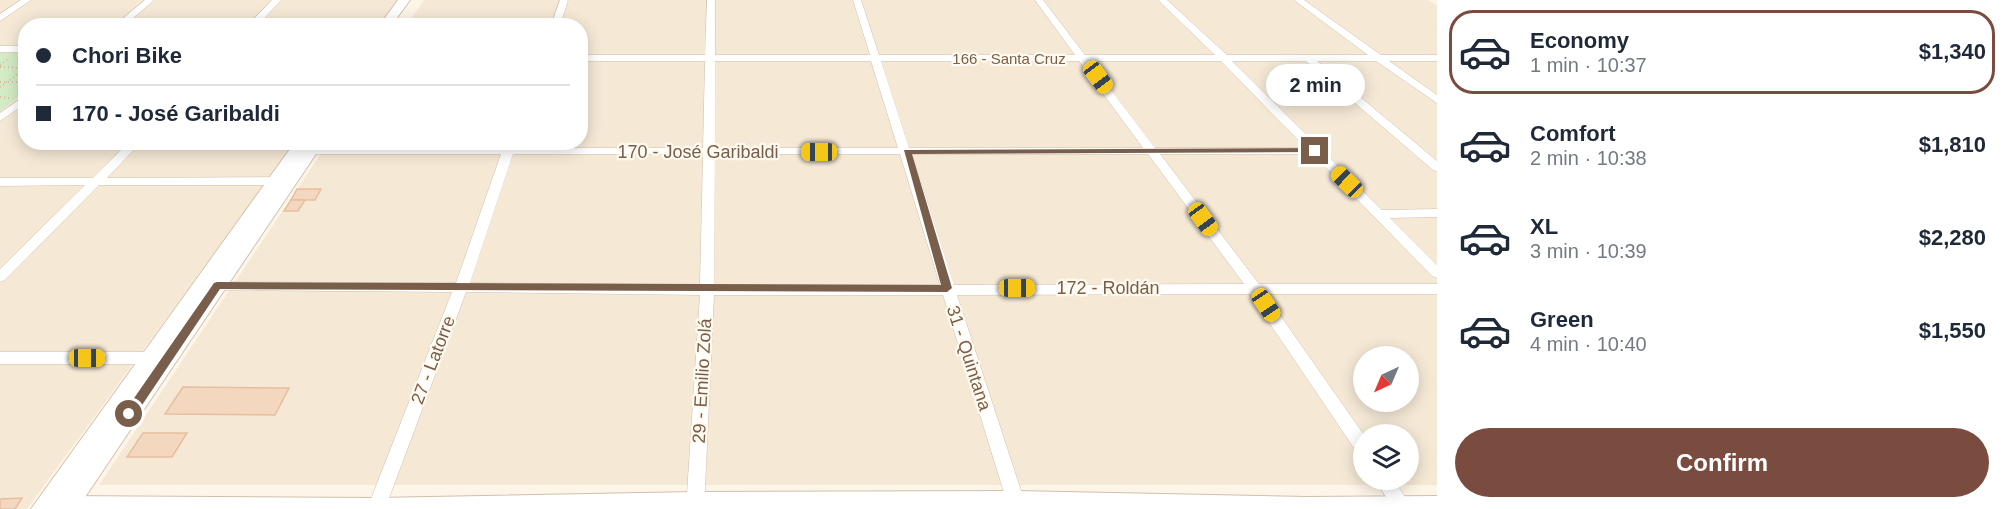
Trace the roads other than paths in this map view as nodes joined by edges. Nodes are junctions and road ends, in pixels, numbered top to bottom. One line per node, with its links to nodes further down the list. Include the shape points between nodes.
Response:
1 (27, 0): 12 (street)
2 (150, 0): 13 (street)
3 (277, 0): 14 (street)
4 (404, 0): 15 (main road)
5 (415, 0): 16 (main road)
6 (564, 0): 17 (street)
7 (711, 0): 26 (street, 29 - Emilio Zolá)
8 (857, 0): 21 (street, 31 - Quintana)
9 (1039, 0): 27 (street)
10 (1162, 0): 22 (street)
11 (1298, 0): 24 (street)
12 (0, 18)
13 (128, 18)
14 (259, 18)
15 (391, 18)
16 (403, 18)
17 (558, 18)
18 (0, 49): 19 (street)
19 (18, 49)
20 (588, 58): 26 (street, 166 - Santa Cruz)
21 (877, 58): 26 (street, 166 - Santa Cruz); 27 (street, 166 - Santa Cruz); 38 (street, 31 - Quintana)
22 (1224, 58): 23 (street, 166 - Santa Cruz); 27 (street, 166 - Santa Cruz); 36 (street)
23 (1308, 58): 24 (street, 166 - Santa Cruz); 39 (street)
24 (1380, 58): 25 (street, 166 - Santa Cruz); 28 (street)
25 (1437, 58)
26 (711, 59): 37 (street, 29 - Emilio Zolá)
27 (1084, 59): 35 (street)
28 (1437, 100)
29 (18, 104): 30 (street)
30 (0, 118)
31 (588, 149): 37 (street, 170 - José Garibaldi)
32 (128, 150): 42 (street)
33 (305, 150): 40 (main road)
34 (508, 150): 49 (street, 27 - Latorre)
35 (1153, 150): 36 (street, 170 - José Garibaldi); 38 (street, 170 - José Garibaldi); 48 (street)
36 (1315, 151): 44 (street)
37 (709, 152): 38 (street, 170 - José Garibaldi); 52 (street, 29 - Emilio Zolá)
38 (907, 152): 50 (street, 31 - Quintana)
39 (1437, 166)
40 (283, 181): 42 (street); 47 (main road)
41 (0, 182): 42 (street)
42 (96, 182): 46 (street)
43 (1437, 213): 44 (street)
44 (1380, 214): 45 (street)
45 (1437, 273)
46 (0, 277)
47 (210, 285): 49 (street, 172 - Roldán); 54 (main road)
48 (1253, 287): 50 (street, 172 - Roldán); 51 (street, 172 - Roldán); 55 (street)
49 (461, 288): 52 (street, 172 - Roldán); 62 (street, 27 - Latorre)
50 (947, 288): 52 (street, 172 - Roldán); 57 (street, 31 - Quintana)
51 (1437, 289)
52 (707, 290): 58 (street, 29 - Emilio Zolá)
53 (0, 358): 54 (street)
54 (160, 358): 61 (main road)
55 (1353, 433)
56 (1391, 490): 59 (street)
57 (1017, 505): 58 (street); 63 (street)
58 (695, 506): 62 (street)
59 (1402, 506): 60 (street); 63 (street)
60 (1437, 506)
61 (54, 507): 62 (street)
62 (376, 508)
63 (1307, 508)

